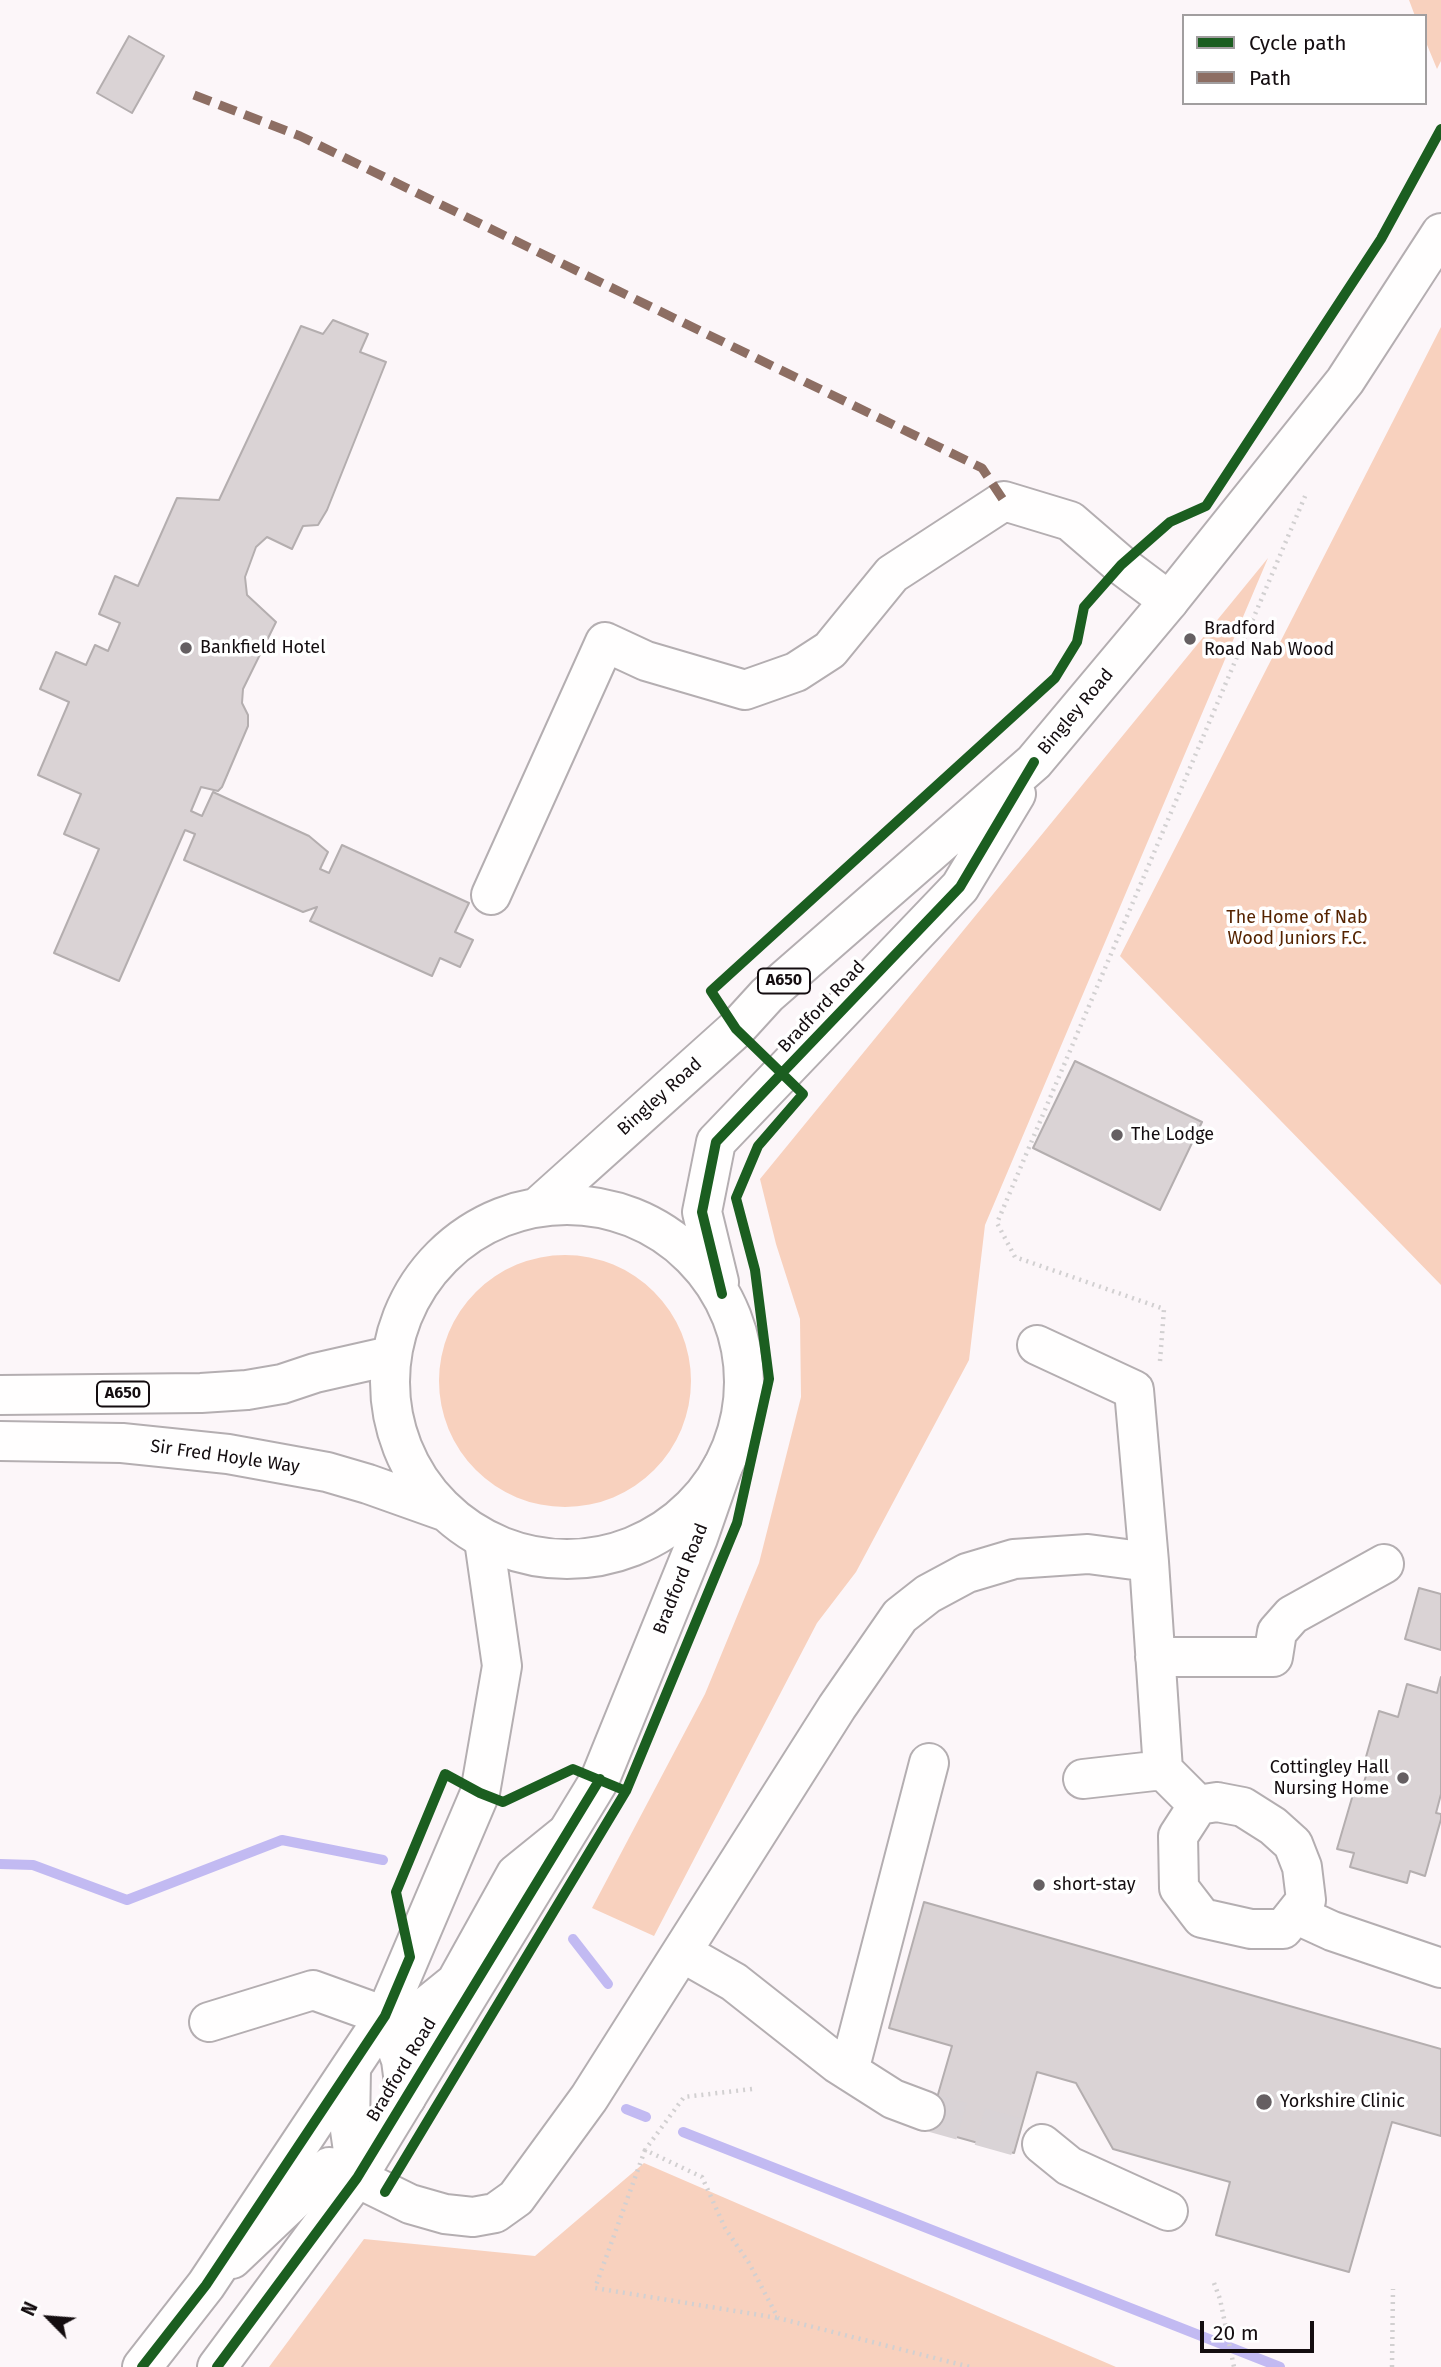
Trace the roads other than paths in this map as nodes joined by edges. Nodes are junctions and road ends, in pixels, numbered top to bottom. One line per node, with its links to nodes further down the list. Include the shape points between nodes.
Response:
1 (1441, 233): 2 (main road, Bingley Road / A650, via 1345,381)
2 (1169, 601): 3 (main road, Bingley Road / A650); 4 (main road, via 1070,521 1004,501 892,574 831,650 796,672 745,690 646,661 605,642)
3 (1034, 762): 5 (main road, Bingley Road / A650, via 767,995 736,1029); 6 (main road, Bradford Road / A650, via 960,887 716,1142 702,1212)
4 (491, 895)
5 (540, 1205): 6 (main road, A650, via 594,1205 645,1221 689,1252); 8 (main road, A650, via 486,1223 440,1256 408,1302)
6 (722, 1294): 11 (main road, A650, via 742,1350 743,1410)
7 (1037, 1345): 14 (main road, via 1134,1391)
8 (390, 1356): 9 (main road, A650, via 247,1390); 12 (main road, A650, via 391,1412 410,1466)
9 (0, 1395)
10 (0, 1441): 12 (main road, Sir Fred Hoyle Way / A650, via 122,1443 228,1454 327,1472)
11 (723, 1466): 13 (main road, A650, via 687,1513 637,1545 590,1560 536,1558); 21 (main road, Bradford Road, via 600,1779)
12 (444, 1511): 13 (main road, A650)
13 (484, 1540): 25 (main road, via 502,1666 480,1793)
14 (1149, 1562): 16 (main road); 23 (main road, via 1088,1554 1014,1559 967,1573 900,1616)
15 (1384, 1564): 16 (main road, via 1292,1615 1277,1632 1273,1657)
16 (1155, 1657): 18 (main road)
17 (929, 1763): 28 (main road)
18 (1163, 1770): 19 (main road); 20 (main road)
19 (1083, 1779)
20 (1198, 1805): 22 (main road, via 1217,1802 1243,1807 1293,1844 1302,1867 1306,1900); 22 (main road, via 1178,1836 1179,1888 1202,1918 1251,1929 1283,1929)
21 (567, 1832): 25 (main road, via 516,1874 456,1982 409,2020); 29 (main road, Bradford Road)
22 (1295, 1914): 24 (main road)
23 (682, 1953): 28 (main road, via 734,1982); 32 (main road, via 589,2098 516,2198 495,2213 473,2217 445,2214 410,2204)
24 (1441, 1968)
25 (385, 2016): 26 (main road, via 313,1990); 27 (main road); 29 (main road, via 401,2060)
26 (209, 2022)
27 (351, 2068): 32 (main road); 34 (main road)
28 (849, 2071): 30 (main road, via 893,2099)
29 (406, 2098): 32 (main road, Bradford Road)
30 (925, 2111)
31 (1042, 2144): 33 (main road, via 1069,2166)
32 (357, 2178): 34 (main road, via 329,2166); 36 (main road, Bradford Road)
33 (1168, 2211)
34 (206, 2285): 35 (main road)
35 (142, 2367)
36 (217, 2367)

